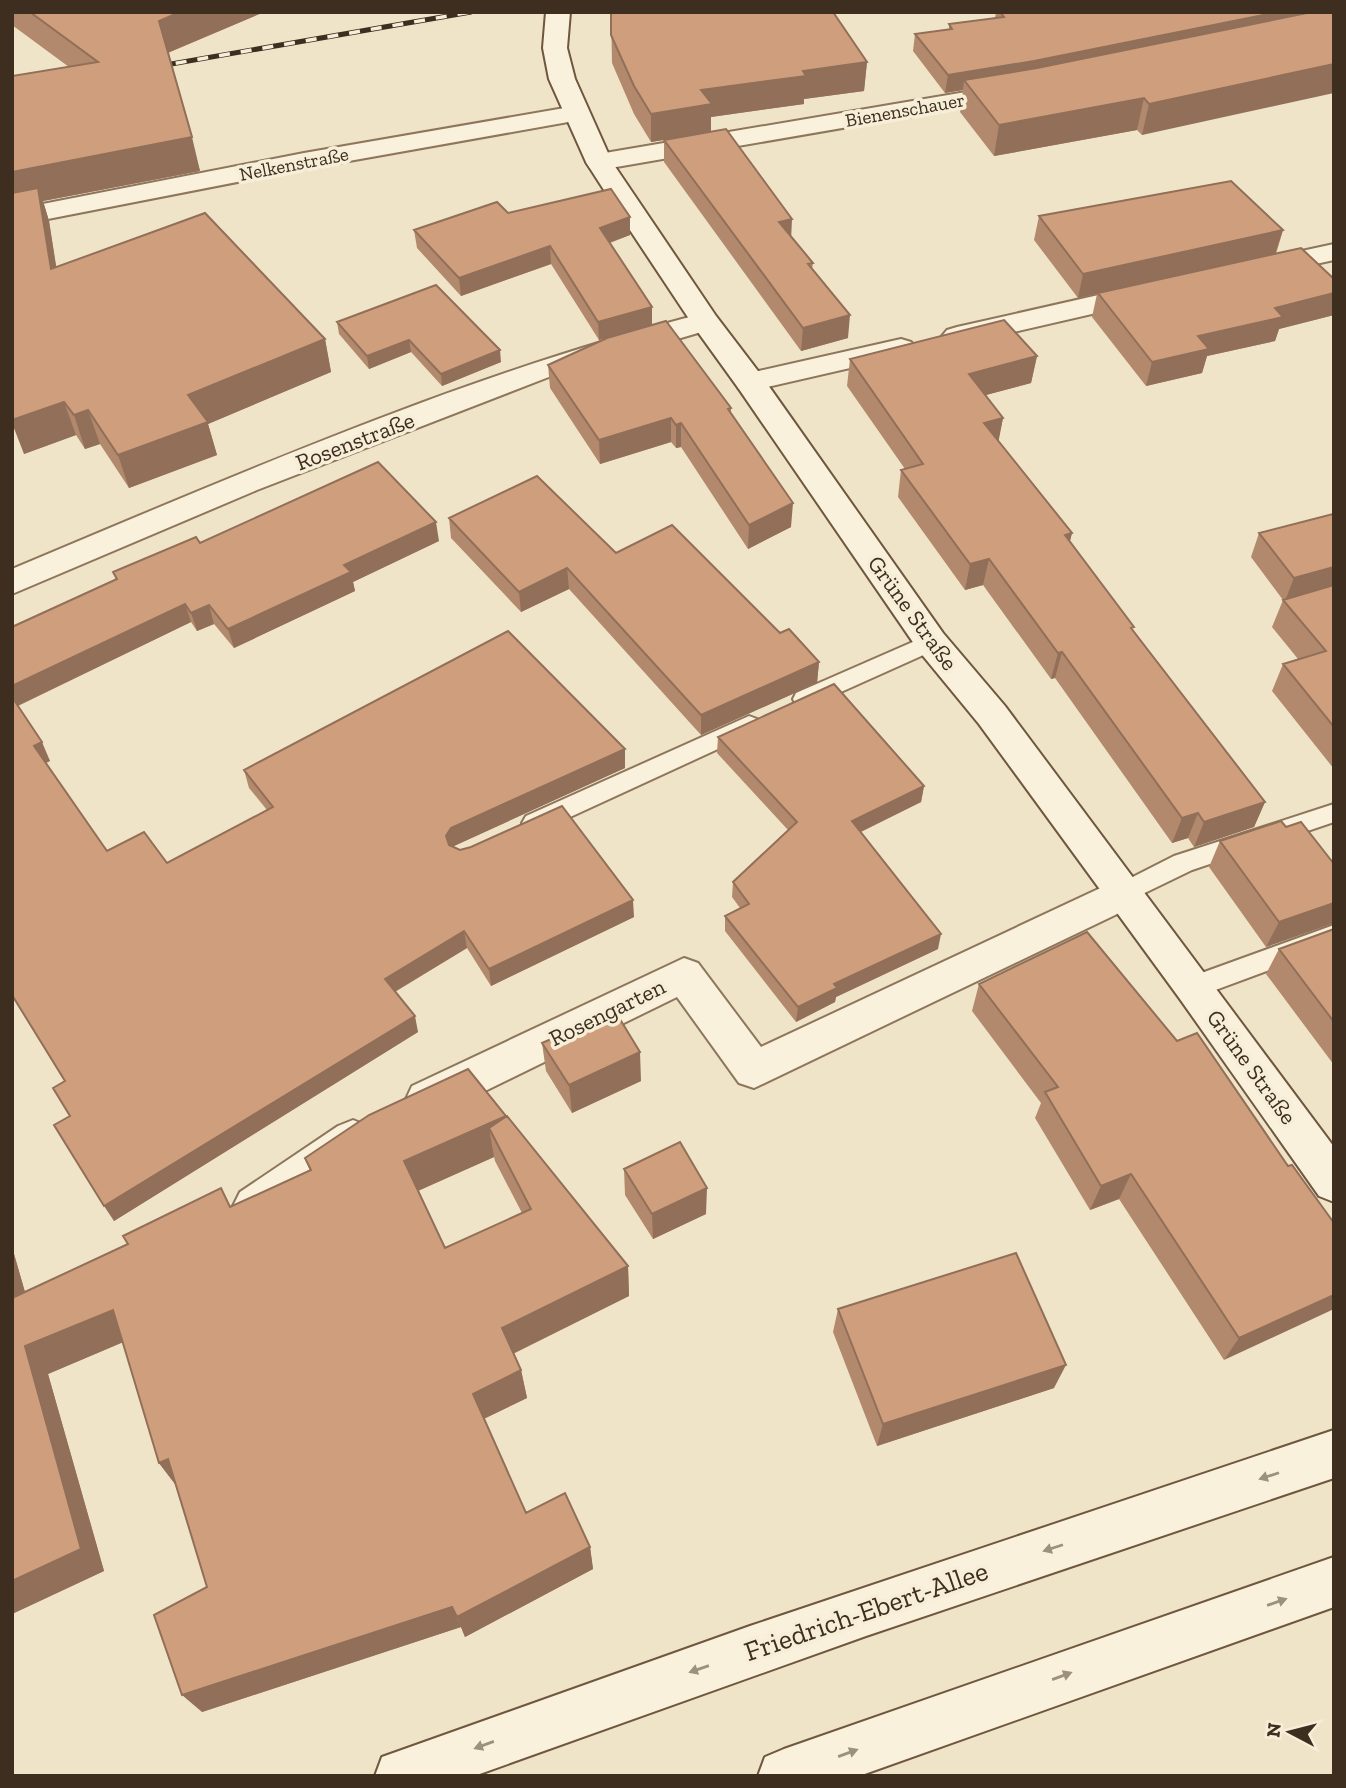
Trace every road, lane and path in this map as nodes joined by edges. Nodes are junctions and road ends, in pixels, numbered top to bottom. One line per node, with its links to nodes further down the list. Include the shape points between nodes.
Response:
1 (558, 12): 3 (street, Grüne Straße, via 555,48)
2 (1031, 89): 4 (street, Bienenschauer)
3 (576, 114): 4 (street, Grüne Straße); 5 (street, Nelkenstraße)
4 (599, 162): 9 (street, Grüne Straße)
5 (12, 218)
6 (1334, 252): 7 (street)
7 (1239, 273)
8 (1171, 288): 10 (street)
9 (705, 322): 10 (street, Grüne Straße); 11 (street, Rosenstraße, via 543,368 246,482)
10 (750, 382): 12 (street, Grüne Straße)
11 (12, 582)
12 (931, 642): 14 (lane); 15 (street, Grüne Straße, via 992,715)
13 (1334, 813): 15 (lane, via 1182,863)
14 (514, 831)
15 (1124, 893): 17 (street, Grüne Straße); 19 (street, Rosengarten, via 754,1070 684,975 377,1123)
16 (1334, 935): 17 (lane)
17 (1194, 986): 18 (street, Grüne Straße)
18 (1334, 1182)
19 (254, 1206)
20 (1334, 1454): 22 (street, Friedrich-Ebert-Allee, one-way to 22, via 942,1585)
21 (1334, 1582): 23 (street, one-way to 21)
22 (401, 1776)
23 (784, 1776)

